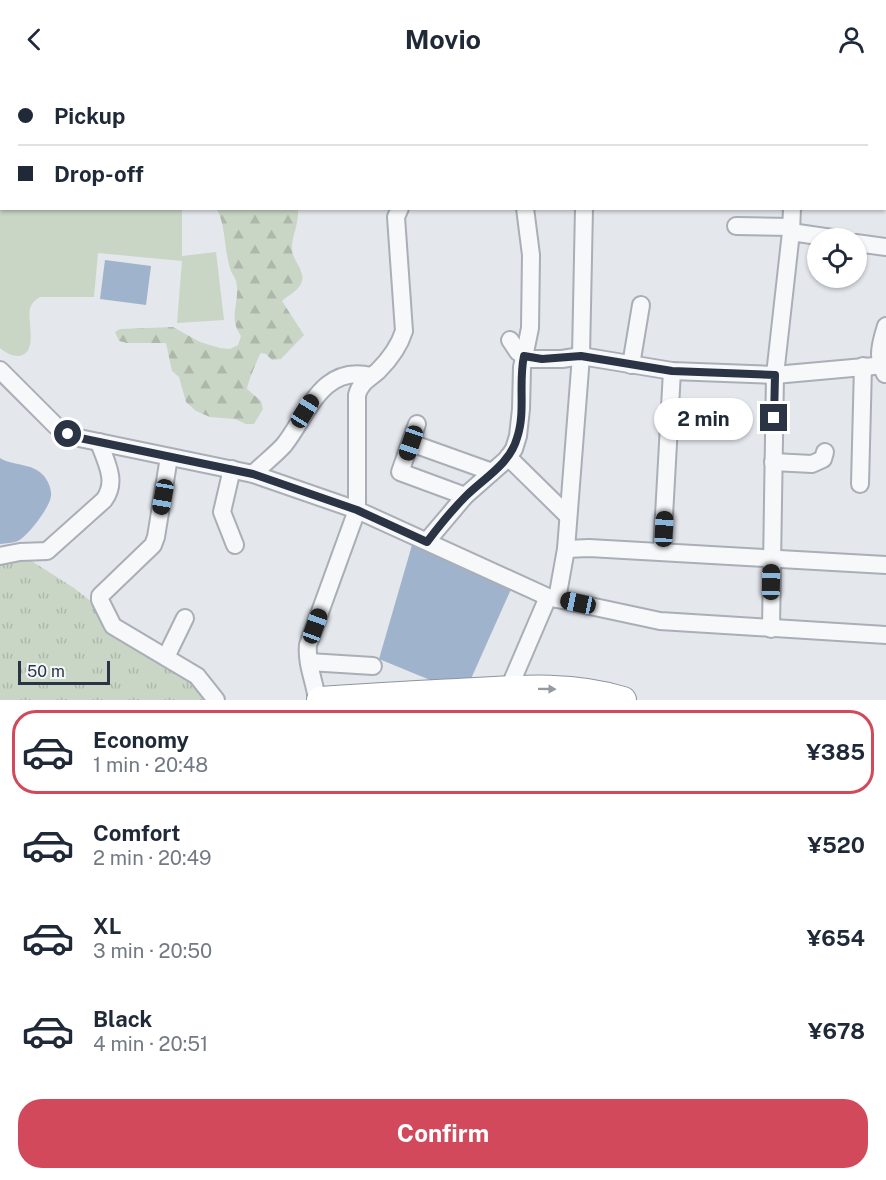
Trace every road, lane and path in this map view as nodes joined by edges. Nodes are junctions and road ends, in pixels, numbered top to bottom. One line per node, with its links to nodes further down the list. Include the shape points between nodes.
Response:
1 (399, 210): 21 (street, via 396,217 404,331 391,357)
2 (525, 210): 13 (street, via 531,255 530,328)
3 (584, 210): 14 (street)
4 (792, 210): 6 (street)
5 (736, 226): 6 (street)
6 (791, 229): 7 (street); 20 (street)
7 (807, 233)
8 (867, 244): 9 (street)
9 (886, 247)
10 (641, 305): 15 (street)
11 (886, 326): 17 (street, via 880,346)
12 (510, 340): 13 (street)
13 (524, 356): 14 (street); 27 (street, via 518,436)
14 (581, 356): 15 (street); 35 (street)
15 (631, 365): 19 (street)
16 (863, 366): 17 (street); 20 (street); 32 (street)
17 (884, 368)
18 (0, 370): 23 (street, via 56,426)
19 (672, 371): 20 (street); 39 (street)
20 (775, 375): 28 (street)
21 (371, 376): 31 (street, via 343,376 315,395 284,445); 34 (street, via 357,395)
22 (417, 424): 24 (street)
23 (99, 442): 26 (street); 40 (street, via 112,483 104,500 46,551)
24 (411, 443): 30 (street); 33 (street, via 400,472)
25 (825, 452): 28 (street, via 823,459 812,464)
26 (170, 457): 29 (street); 47 (street, via 153,545 100,596 113,626)
27 (508, 457): 30 (street); 35 (street)
28 (773, 462): 41 (street)
29 (232, 469): 31 (street); 37 (street, via 222,512)
30 (492, 471): 33 (street)
31 (253, 474): 34 (street)
32 (860, 484)
33 (465, 496): 36 (street)
34 (357, 510): 36 (street); 48 (street, via 308,645)
35 (568, 516): 38 (street)
36 (427, 542): 43 (street)
37 (235, 545)
38 (566, 549): 39 (street); 43 (street)
39 (663, 552): 41 (street)
40 (0, 556)
41 (772, 558): 42 (street); 45 (street)
42 (886, 565)
43 (553, 598): 45 (street, via 660,621); 50 (street)
44 (185, 618): 47 (street)
45 (771, 628): 46 (street)
46 (886, 635)
47 (166, 657): 52 (street, via 197,676)
48 (309, 662): 49 (street); 53 (street)
49 (373, 666)
50 (506, 698): 51 (highway); 54 (highway, one-way to 54, via 564,689)
51 (358, 699): 53 (highway)
52 (216, 700)
53 (318, 700)
54 (623, 700)

